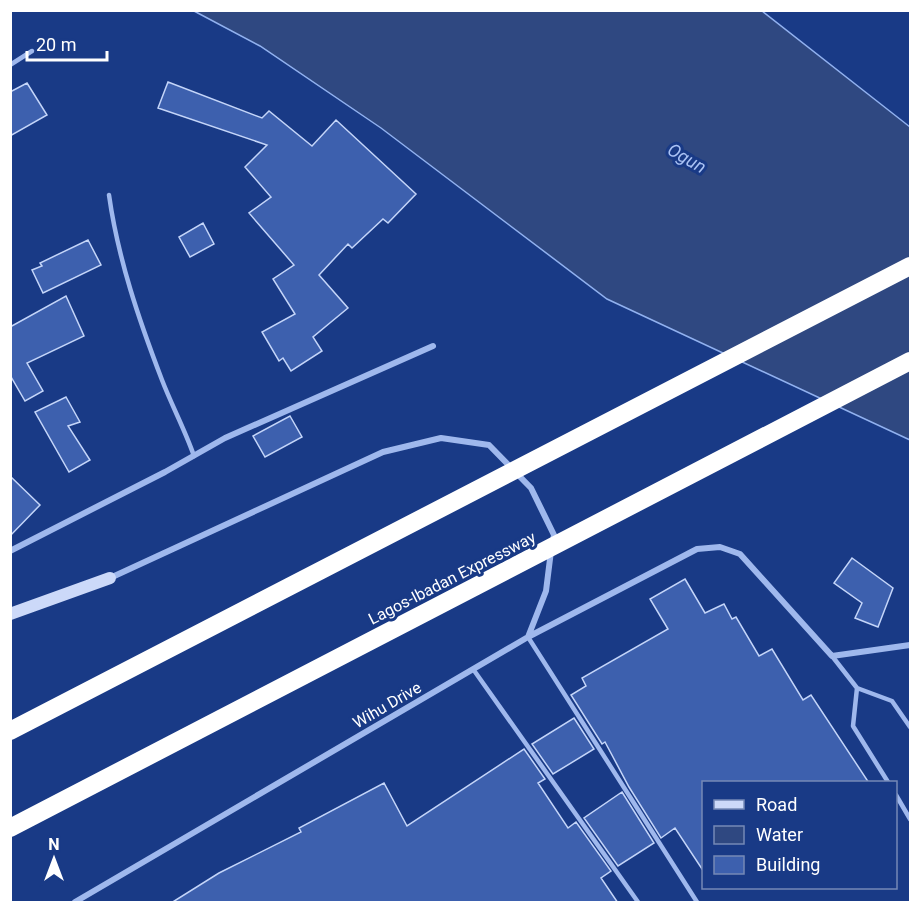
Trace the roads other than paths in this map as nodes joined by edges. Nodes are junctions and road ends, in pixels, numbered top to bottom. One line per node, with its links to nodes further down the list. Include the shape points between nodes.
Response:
1 (32, 51): 2 (lane)
2 (10, 65)
3 (109, 195): 7 (lane, via 120,255 163,382)
4 (910, 266): 17 (highway)
5 (433, 346): 7 (street, via 225,438)
6 (910, 361): 21 (highway, Lagos-Ibadan Expressway)
7 (194, 456): 8 (street)
8 (10, 551)
9 (110, 578): 10 (main road); 11 (street, via 382,452 441,438 489,445 531,488 554,535 546,591)
10 (10, 614)
11 (528, 637): 13 (street, Wihu Drive, via 697,549 720,547 740,554); 14 (street, Wihu Drive); 24 (lane)
12 (910, 645): 13 (street)
13 (832, 656): 15 (lane)
14 (473, 669): 22 (street, Wihu Drive); 23 (lane)
15 (857, 688): 16 (lane, via 892,701); 18 (lane, via 853,726)
16 (910, 727)
17 (10, 731)
18 (887, 781)
19 (897, 797): 20 (lane)
20 (910, 819)
21 (16, 826)
22 (75, 903)
23 (638, 903)
24 (698, 903)

